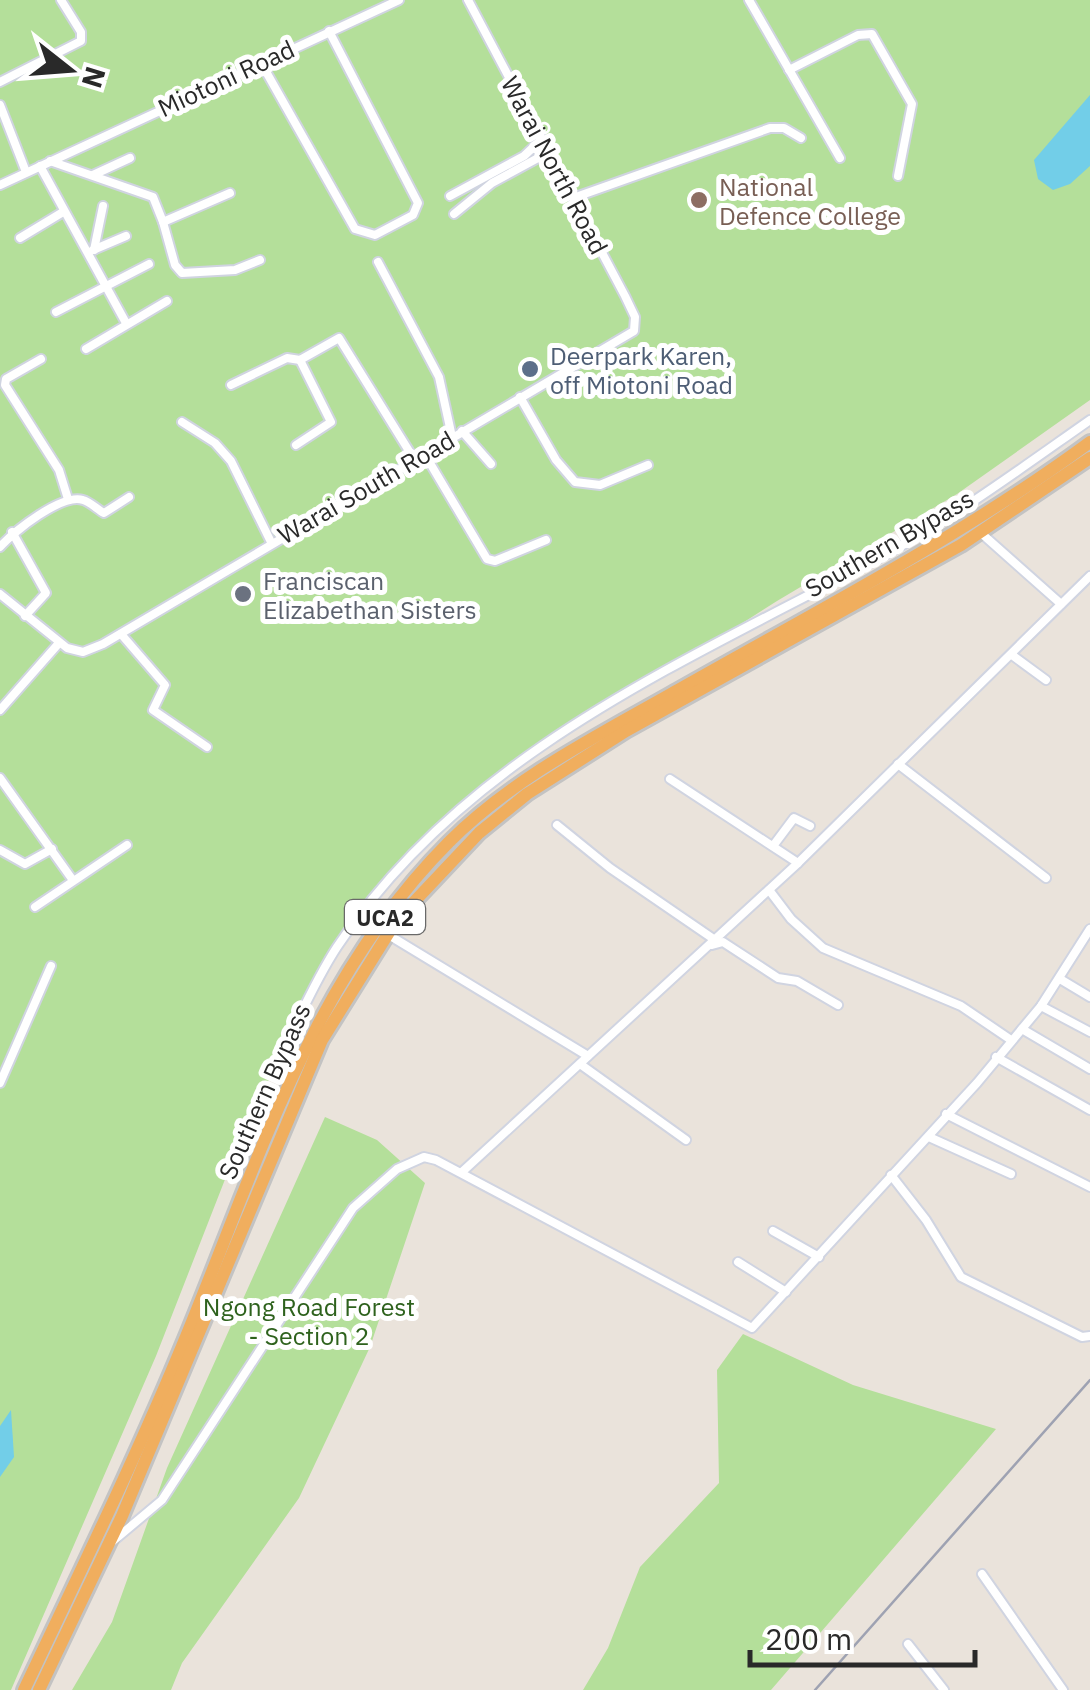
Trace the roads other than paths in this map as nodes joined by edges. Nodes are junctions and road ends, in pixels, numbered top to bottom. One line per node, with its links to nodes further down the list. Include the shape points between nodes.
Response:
1 (61, 0): 8 (street, via 81,32 79,44)
2 (399, 0): 5 (street, Miotoni Road)
3 (468, 0): 11 (street, Warai North Road)
4 (749, 0): 7 (street)
5 (330, 31): 6 (street, Miotoni Road); 6 (street, via 417,200 413,216 385,231 369,236 355,229)
6 (260, 62): 15 (street, Miotoni Road)
7 (789, 70): 14 (street); 19 (street, via 872,34 912,104)
8 (0, 82)
9 (0, 104): 17 (street)
10 (801, 138): 23 (street, via 770,128)
11 (542, 140): 12 (street, Warai North Road); 22 (street)
12 (549, 152): 23 (street, Warai North Road); 26 (street, via 492,182)
13 (130, 158): 18 (street)
14 (840, 158)
15 (50, 161): 16 (street, Miotoni Road); 18 (street)
16 (40, 166): 17 (street, Miotoni Road); 25 (street)
17 (26, 172): 20 (street, Miotoni Road)
18 (93, 176): 27 (street, via 153,197)
19 (898, 176)
20 (0, 185)
21 (230, 193): 27 (street)
22 (450, 196)
23 (573, 198): 38 (street, Warai North Road, via 635,317)
24 (103, 206): 30 (street)
25 (64, 212): 29 (street); 30 (street)
26 (454, 214)
27 (164, 222): 31 (street, via 182,273 235,270)
28 (126, 236): 30 (street)
29 (20, 238)
30 (91, 252): 34 (street)
31 (260, 260)
32 (378, 262): 47 (street, via 438,377)
33 (149, 264): 34 (street)
34 (106, 286): 36 (street); 37 (street)
35 (167, 301): 37 (street)
36 (56, 312)
37 (126, 323): 39 (street)
38 (634, 332): 43 (street, Warai South Road)
39 (86, 349)
40 (41, 359): 56 (street, via 5,385 59,470)
41 (300, 360): 42 (street, via 286,358); 49 (street, via 331,418 329,426); 51 (street, via 341,339)
42 (232, 385)
43 (520, 397): 46 (street, Warai South Road); 54 (street, via 576,482 600,486)
44 (1090, 420): 97 (street, via 900,547 649,680 504,771 408,860 361,915 315,984)
45 (182, 422): 60 (street, via 231,461)
46 (462, 430): 47 (street, Warai South Road); 53 (street)
47 (452, 436): 50 (street, Warai South Road)
48 (1090, 442): 119 (highway, Southern Bypass / UCA2, via 1017,496 558,759 450,841 398,900 349,966 310,1035 185,1340)
49 (296, 445)
50 (424, 453): 51 (street, Warai South Road); 59 (street, via 488,559)
51 (414, 458): 60 (street, Warai South Road)
52 (1090, 458): 58 (highway, Southern Bypass / UCA2)
53 (491, 464)
54 (648, 465)
55 (130, 497): 56 (street, via 104,513)
56 (68, 499): 57 (street)
57 (12, 532): 61 (street); 65 (street, via 46,593)
58 (981, 532): 64 (street); 87 (highway, Southern Bypass / UCA2, via 626,731 527,794 433,878)
59 (546, 540)
60 (271, 542): 66 (street, Warai South Road)
61 (0, 547)
62 (1090, 576): 64 (street)
63 (0, 594): 65 (street)
64 (1061, 604): 68 (street)
65 (25, 616): 67 (street)
66 (120, 634): 67 (street, Warai South Road, via 83,652); 71 (street, via 164,684 153,710)
67 (60, 643): 70 (street)
68 (1012, 655): 69 (street); 72 (street)
69 (1046, 680)
70 (0, 710)
71 (206, 747)
72 (898, 764): 81 (street); 82 (street)
73 (0, 778): 79 (street)
74 (670, 779): 78 (street)
75 (557, 824): 88 (street)
76 (810, 826): 78 (street, via 794,818)
77 (127, 846): 83 (street)
78 (773, 846): 81 (street)
79 (52, 849): 80 (street, via 25,864); 83 (street)
80 (0, 850)
81 (798, 862): 84 (street)
82 (1046, 878)
83 (72, 880): 85 (street)
84 (769, 890): 88 (street); 96 (street, via 823,948 962,1006)
85 (35, 907)
86 (1090, 929): 90 (street)
87 (387, 934): 98 (street); 116 (highway, Southern Bypass / UCA2, via 322,1040)
88 (711, 943): 92 (street, via 723,942 778,978); 98 (street)
89 (51, 966): 102 (street)
90 (1060, 979): 91 (street); 93 (street)
91 (1090, 997)
92 (838, 1004)
93 (1041, 1006): 94 (street); 95 (street)
94 (1022, 1029): 96 (street); 101 (street)
95 (1090, 1032)
96 (1011, 1040): 99 (street)
97 (284, 1048)
98 (588, 1056): 100 (street)
99 (996, 1056): 103 (street); 104 (street)
100 (580, 1064): 106 (street); 107 (street)
101 (1090, 1069)
102 (0, 1084)
103 (1090, 1110)
104 (946, 1114): 105 (street); 110 (street)
105 (929, 1137): 108 (street); 109 (street)
106 (686, 1140)
107 (462, 1172): 114 (street, via 749,1328); 116 (street, via 424,1157 397,1168 358,1202 162,1500)
108 (1011, 1174)
109 (891, 1175): 112 (street); 115 (street, via 961,1277)
110 (1090, 1187)
111 (773, 1231): 112 (street)
112 (819, 1257): 114 (street)
113 (738, 1262): 114 (street)
114 (786, 1292)
115 (1090, 1336)
116 (108, 1545): 120 (highway, Southern Bypass / UCA2)
117 (982, 1574): 122 (street)
118 (908, 1644): 121 (street)
119 (24, 1690)
120 (39, 1690)
121 (944, 1690)
122 (1063, 1690)

